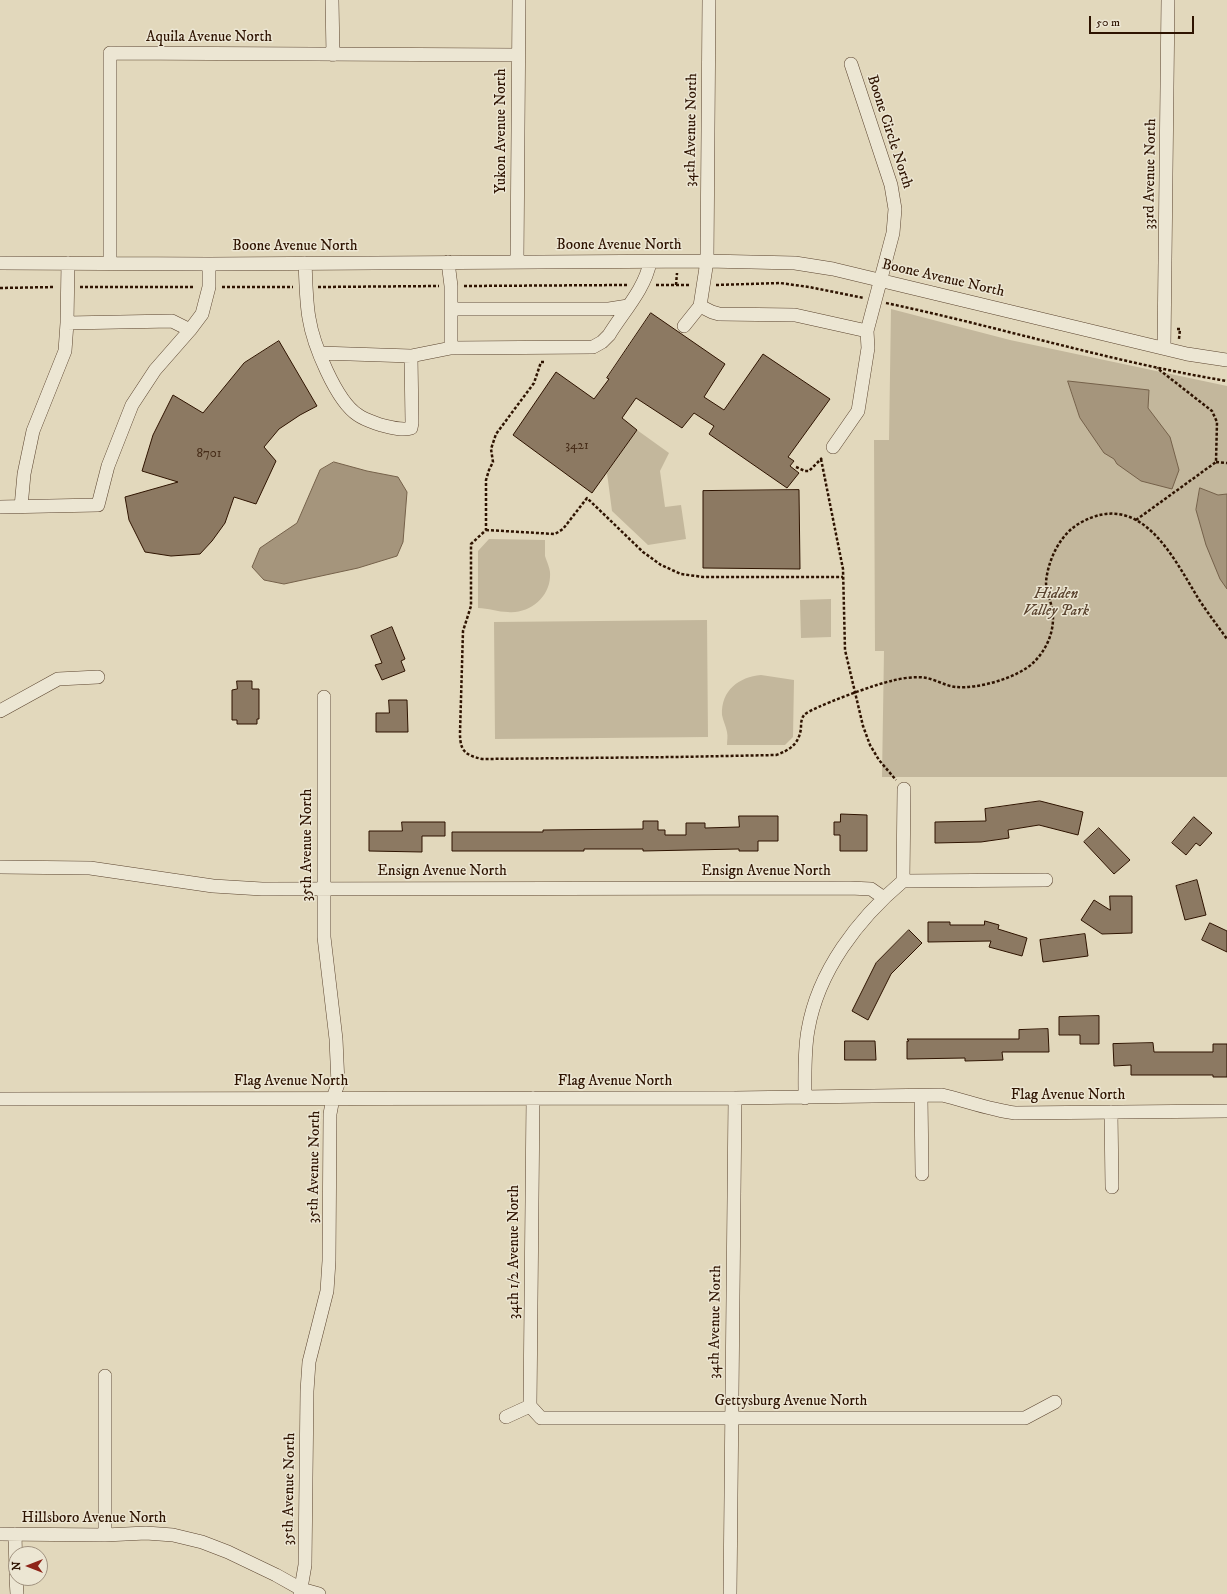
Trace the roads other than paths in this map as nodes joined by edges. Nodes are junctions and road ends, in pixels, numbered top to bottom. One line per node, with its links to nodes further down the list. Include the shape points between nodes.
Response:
1 (332, 0): 5 (street)
2 (519, 0): 6 (street, Yukon Avenue North)
3 (710, 0): 8 (street, 34th Avenue North)
4 (1168, 0): 26 (street, 33rd Avenue North)
5 (333, 55): 6 (street, Aquila Avenue North); 14 (street, Aquila Avenue North, via 110,54)
6 (518, 55): 10 (street, Yukon Avenue North)
7 (851, 64): 17 (street, Boone Circle North, via 889,177 895,209 893,233)
8 (707, 261): 11 (street, Boone Avenue North); 17 (street, Boone Avenue North, via 795,263); 19 (street, 34th Avenue North)
9 (448, 262): 10 (street, Boone Avenue North); 15 (street, Boone Avenue North); 20 (street)
10 (517, 262): 11 (street, Boone Avenue North)
11 (650, 262): 18 (street, via 642,285)
12 (0, 263): 13 (street, Boone Avenue North)
13 (68, 263): 14 (street, Boone Avenue North); 21 (street)
14 (110, 263): 16 (street, Boone Avenue North)
15 (305, 263): 16 (street, Boone Avenue North); 27 (street, via 309,317)
16 (209, 264): 23 (street, via 209,287 202,314)
17 (880, 280): 24 (street, Boone Circle North); 26 (street, Boone Avenue North)
18 (628, 306): 20 (street); 25 (street, via 608,335 593,347)
19 (700, 306): 22 (street); 24 (street, via 719,314 795,315)
20 (451, 309): 25 (street)
21 (67, 322): 23 (street, via 172,321); 32 (street, via 65,351 33,431 24,474)
22 (684, 326)
23 (190, 330): 32 (street, via 155,370 132,405 108,466 98,505)
24 (867, 331): 30 (street, Boone Circle North, via 868,348 858,411)
25 (451, 348): 28 (street)
26 (1164, 348): 29 (street, Boone Avenue North)
27 (320, 352): 28 (street); 28 (street, via 334,385 357,415 370,421 406,429 411,428 412,422)
28 (411, 356)
29 (1227, 360)
30 (833, 447)
31 (0, 507): 32 (street)
32 (21, 507)
33 (98, 677): 35 (street, via 58,679)
34 (324, 697): 40 (street, 35th Avenue North)
35 (0, 711)
36 (904, 789): 39 (street)
37 (0, 867): 40 (street, Ensign Avenue North, via 90,868 192,883 262,889)
38 (1046, 880): 39 (street)
39 (903, 881): 41 (street)
40 (325, 888): 41 (street, Ensign Avenue North, via 850,888 871,890); 43 (street, 35th Avenue North, via 324,937 336,1039 338,1084)
41 (884, 898): 46 (street, via 853,933 817,995 808,1030)
42 (921, 1096): 46 (street, Flag Avenue North); 49 (street, Flag Avenue North, via 942,1095 997,1111 1015,1113); 50 (street)
43 (333, 1098): 44 (street, Flag Avenue North); 47 (street, Flag Avenue North); 61 (street, 35th Avenue North, via 330,1114 327,1291 309,1362 307,1391 305,1565)
44 (533, 1098): 45 (street, Flag Avenue North); 54 (street, 34th 1/2 Avenue North)
45 (735, 1098): 46 (street, Flag Avenue North); 56 (street, 34th Avenue North)
46 (805, 1098)
47 (0, 1099)
48 (1227, 1111): 49 (street, Flag Avenue North)
49 (1111, 1112): 51 (street)
50 (922, 1174)
51 (1112, 1187)
52 (105, 1376): 59 (street)
53 (1055, 1402): 56 (street, Gettysburg Avenue North, via 1025,1418)
54 (530, 1406): 55 (street); 56 (street, Gettysburg Avenue North, via 541,1418)
55 (506, 1417)
56 (731, 1418): 63 (street, 34th Avenue North)
57 (0, 1534): 58 (street, Hillsboro Avenue North)
58 (15, 1534): 59 (street, Hillsboro Avenue North); 60 (street)
59 (105, 1535): 61 (street, Hillsboro Avenue North, via 146,1533 173,1535 202,1542 255,1564)
60 (15, 1546)
61 (301, 1592): 62 (street, Hillsboro Avenue North)
62 (319, 1594)
63 (730, 1594)

